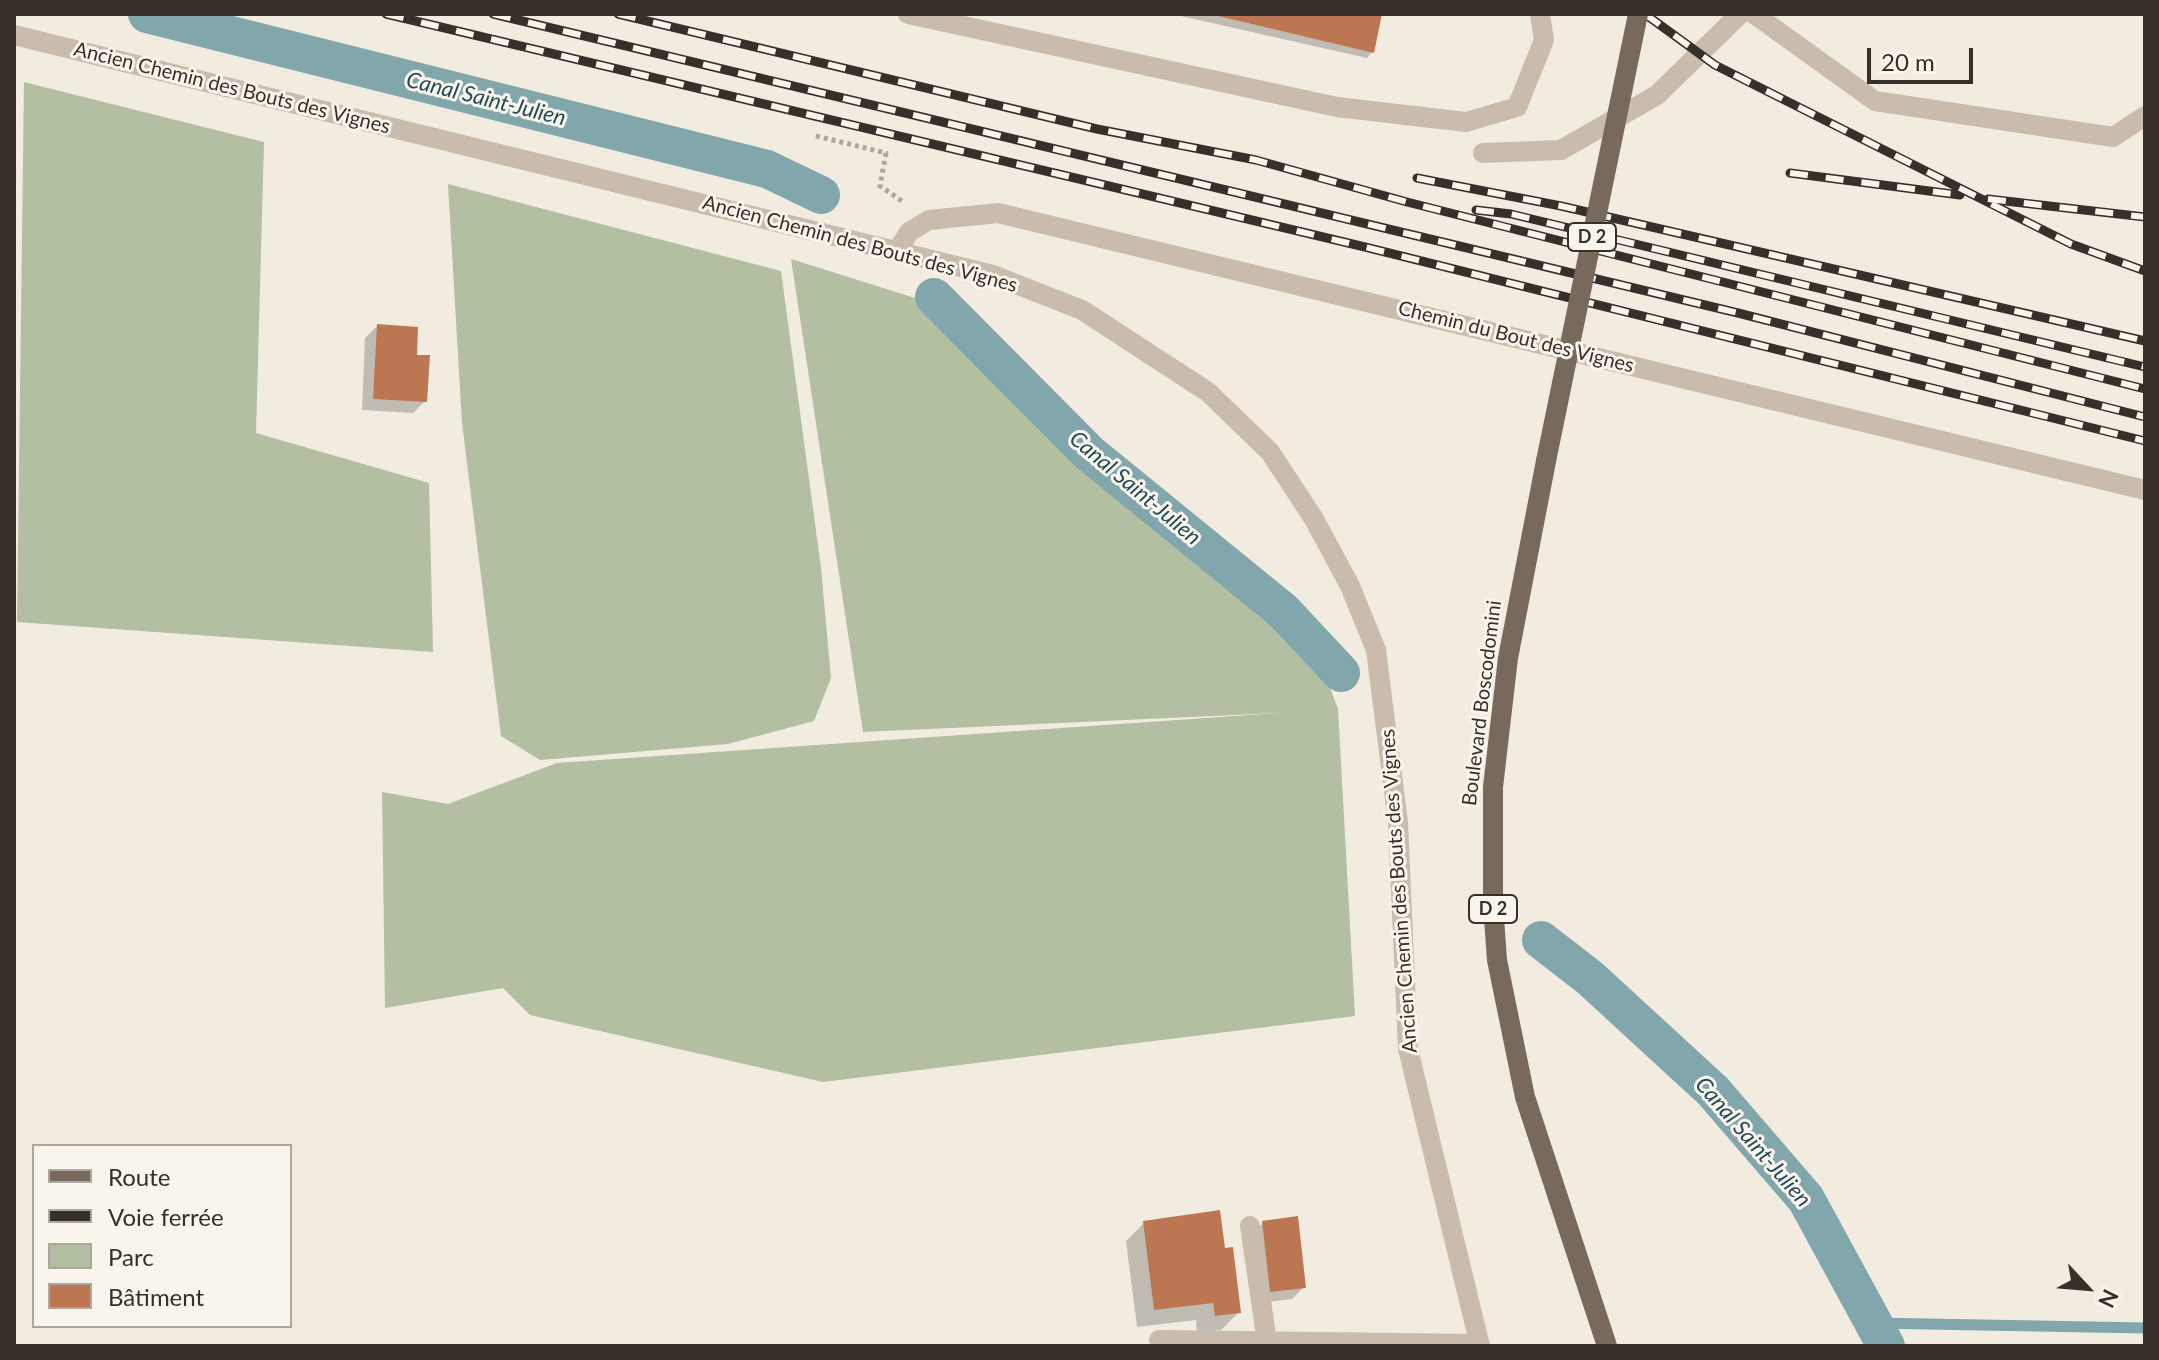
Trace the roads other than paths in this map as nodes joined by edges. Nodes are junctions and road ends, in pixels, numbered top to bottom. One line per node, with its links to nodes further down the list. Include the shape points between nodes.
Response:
1 (908, 14): 2 (street, via 1337,107 1466,122 1517,107 1544,40)
2 (1540, 14)
3 (1638, 14): 15 (main road, Boulevard Boscodomini / D 2, bridge, via 1508,658 1493,787 1497,960 1525,1097)
4 (1740, 14): 8 (street, via 1657,95 1561,150)
5 (1754, 14): 7 (street, via 1875,101 2113,137)
6 (14, 35): 9 (street, Ancien Chemin des Bouts des Vignes)
7 (2145, 116)
8 (1483, 153)
9 (898, 250): 10 (street, Chemin du Bout des Vignes, via 909,232 929,220 998,213); 14 (street, Ancien Chemin des Bouts des Vignes, via 993,275 1082,310 1208,392 1270,452 1350,586 1376,650 1391,747 1408,1049)
10 (2145, 490)
11 (1250, 1226): 13 (street)
12 (1159, 1340): 13 (street)
13 (1267, 1342): 14 (street)
14 (1480, 1345)
15 (1607, 1346)

